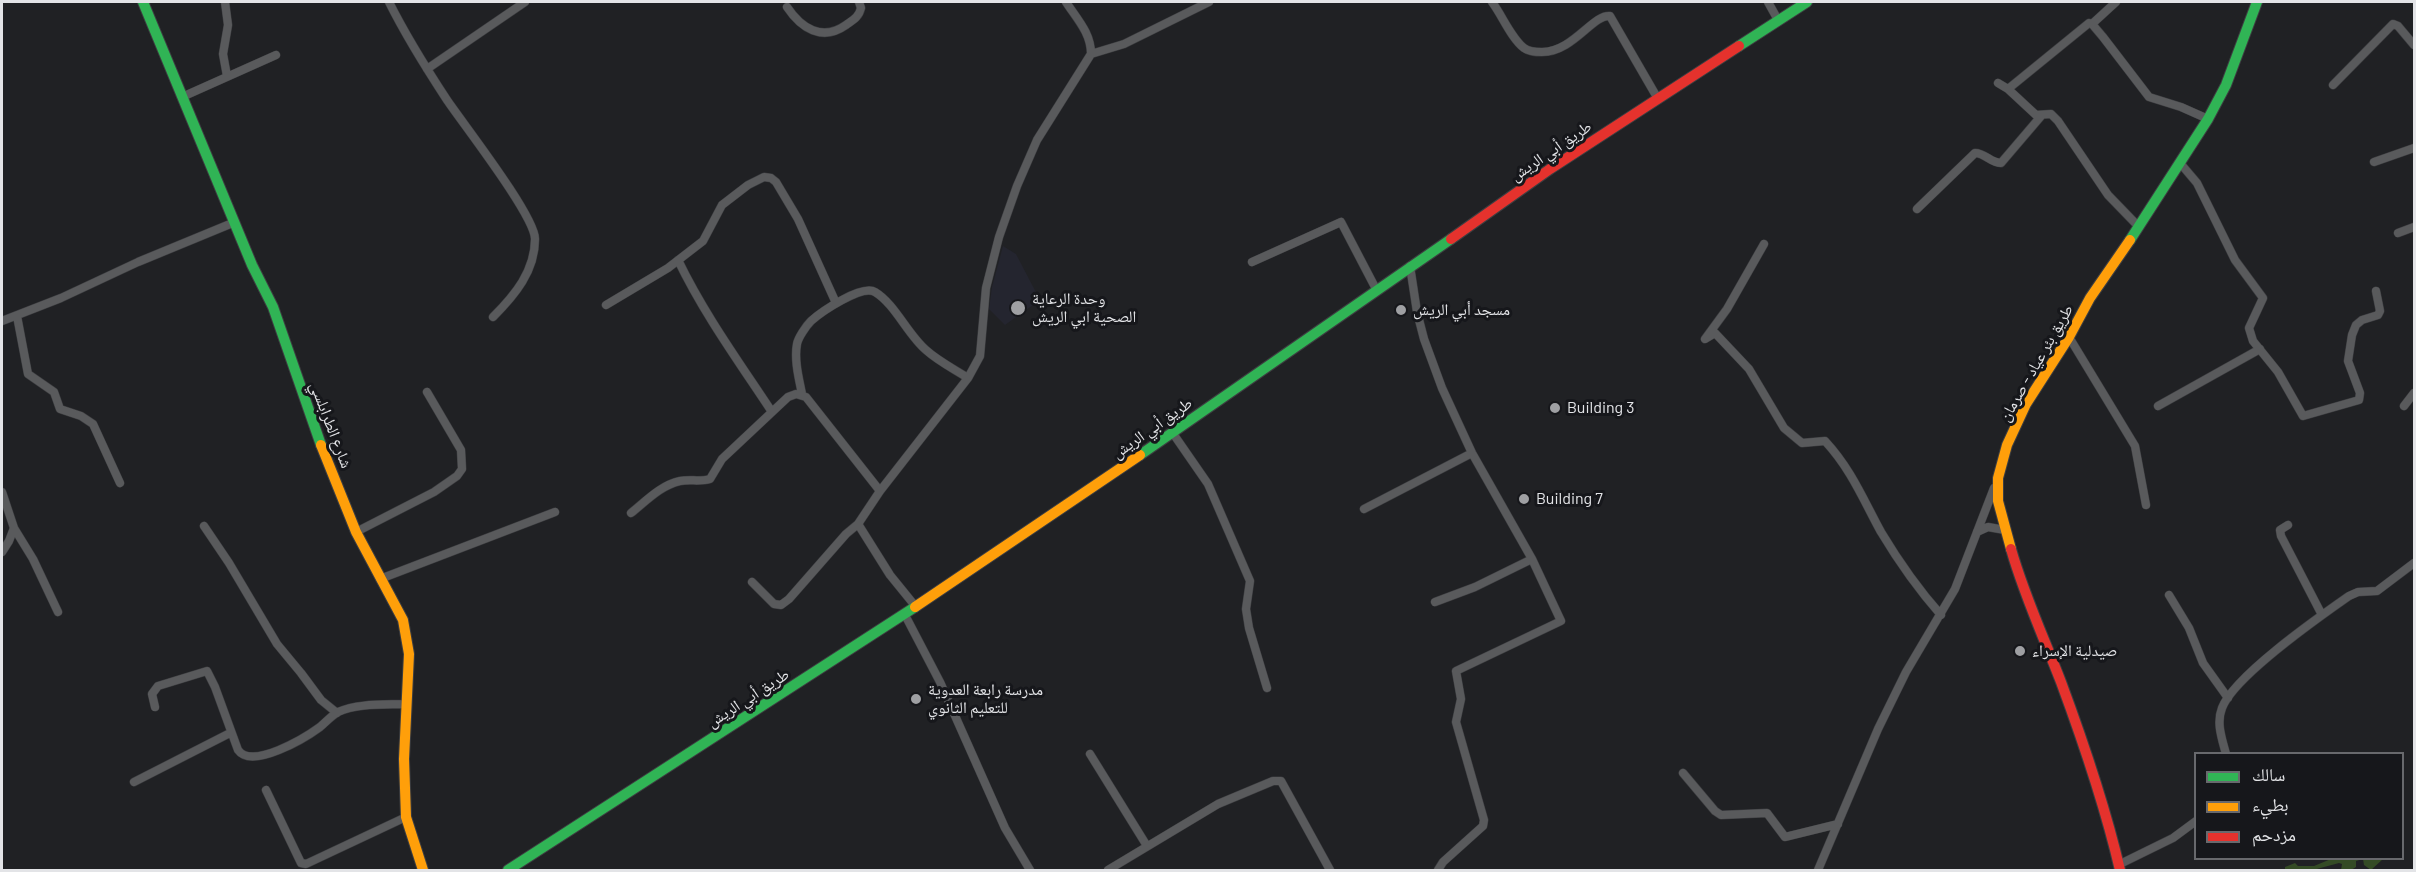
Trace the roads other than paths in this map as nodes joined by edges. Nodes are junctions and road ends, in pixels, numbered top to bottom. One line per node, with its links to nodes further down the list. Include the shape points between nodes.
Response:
1 (144, 2): 24 (main road, شارع الطرابلسي)
2 (225, 2): 20 (street, via 228,25 223,54)
3 (389, 2): 19 (street)
4 (525, 2): 19 (street)
5 (859, 2): 13 (street, via 857,18 824,34 797,22)
6 (1066, 2): 17 (street, via 1091,42)
7 (1209, 2): 17 (street, via 1124,44)
8 (1492, 2): 25 (street, via 1524,48 1533,52 1564,47 1598,19 1610,16)
9 (1768, 2): 14 (street)
10 (1807, 2): 14 (main road, طريق أبي الريش)
11 (2116, 2): 15 (street)
12 (2257, 2): 27 (main road, طريق بئر عياد - صرمان, via 2226,85)
13 (787, 7)
14 (1778, 20): 25 (main road, طريق أبي الريش)
15 (2092, 24): 23 (street, via 2084,26); 27 (street, via 2149,97)
16 (2415, 45): 22 (street, via 2393,24)
17 (1091, 54): 49 (street, via 1037,140 1017,186 986,288 980,356)
18 (276, 55): 20 (street)
19 (427, 69): 45 (street, via 506,183 535,236 526,280)
20 (227, 76): 24 (street)
21 (1998, 83): 23 (street)
22 (2333, 85)
23 (2008, 89): 26 (street, via 2036,115)
24 (182, 96): 32 (main road, شارع الطرابلسي)
25 (1658, 99): 39 (main road, طريق أبي الريش)
26 (2042, 115): 31 (street, via 2001,163 1974,153); 33 (street, via 2051,114 2058,121 2108,195)
27 (2208, 119): 30 (main road, طريق بئر عياد - صرمان)
28 (2415, 148): 29 (street)
29 (2374, 162)
30 (2180, 163): 33 (main road, طريق بئر عياد - صرمان); 48 (street, via 2197,183 2235,260 2263,298 2249,328)
31 (1917, 209)
32 (235, 222): 44 (street); 72 (main road, شارع الطرابلسي, via 273,307 315,432)
33 (2139, 227): 47 (main road, طريق بئر عياد - صرمان, via 2090,298)
34 (2415, 227): 35 (street)
35 (2398, 233)
36 (1764, 243): 83 (street, via 1727,309 1705,339 1715,333 1749,369 1784,428 1802,442 1825,441 1843,460 1916,586)
37 (678, 260): 42 (street, via 703,241 722,205 757,180 771,178 798,219); 43 (street); 55 (street, via 712,323)
38 (1252, 262): 40 (street, via 1341,222)
39 (1410, 266): 40 (main road, طريق أبي الريش); 57 (street, via 1424,339)
40 (1377, 289): 56 (main road, طريق أبي الريش)
41 (2376, 291): 48 (street, via 2380,311 2356,325 2349,351 2359,400 2303,416 2278,372)
42 (836, 303): 49 (street, via 860,291 875,292 925,350); 52 (street, via 809,322 797,343)
43 (606, 305)
44 (17, 316): 46 (street); 59 (street, via 28,374 54,392 60,409 93,424)
45 (493, 317)
46 (2, 321)
47 (2069, 337): 58 (main road, طريق بئر عياد - صرمان, via 2026,404 2007,445); 62 (street, via 2135,446)
48 (2260, 350): 53 (street)
49 (968, 378): 60 (street)
50 (427, 392): 72 (street, via 461,450 462,469 457,477 434,492)
51 (2415, 393): 54 (street)
52 (802, 394): 55 (street, via 788,397); 60 (street)
53 (2158, 406)
54 (2404, 406)
55 (772, 412): 65 (street, via 722,459 710,479 668,485)
56 (1172, 432): 80 (main road, طريق أبي الريش); 85 (street, via 1209,484 1250,581 1246,609)
57 (1472, 453): 63 (street); 74 (street)
58 (1998, 478): 70 (main road, طريق بئر عياد - صرمان, via 1998,501); 71 (street)
59 (120, 483)
60 (880, 491): 66 (street)
61 (2, 492): 69 (street)
62 (2146, 505)
63 (1365, 508)
64 (555, 512): 76 (street)
65 (631, 513)
66 (858, 524): 77 (street, via 781,605 774,604); 80 (street, via 890,576)
67 (2288, 525): 84 (street, via 2280,530 2281,536)
68 (204, 526): 89 (street, via 277,644 312,690)
69 (14, 528): 73 (street); 81 (street)
70 (2005, 530): 71 (street, via 1988,527); 100 (main road, طريق بئر عياد - صرمان, via 2107,813)
71 (1977, 531): 83 (street)
72 (356, 532): 76 (main road, شارع الطرابلسي)
73 (2, 552)
74 (1532, 559): 79 (street); 106 (street, via 1561,621 1455,671 1461,699 1456,722 1484,820 1483,826)
75 (2415, 563): 84 (street, via 2377,591 2358,592)
76 (380, 579): 87 (main road, شارع الطرابلسي, via 403,620 409,654)
77 (752, 582)
78 (2169, 595): 86 (street, via 2204,663)
79 (1435, 602)
80 (916, 607): 82 (main road, طريق أبي الريش)
81 (58, 612)
82 (905, 615): 102 (main road, طريق أبي الريش); 103 (street, via 948,699 1005,828)
83 (1941, 615): 98 (street, via 1901,681)
84 (2322, 615): 86 (street, via 2255,668)
85 (1267, 688)
86 (2228, 698): 91 (street, via 2219,729)
87 (407, 704): 89 (street, via 351,708); 96 (main road, شارع الطرابلسي)
88 (155, 707): 90 (street, via 152,694 158,686 207,671)
89 (337, 713): 90 (street, via 286,747 250,758 242,756)
90 (230, 733): 94 (street)
91 (2226, 752)
92 (1090, 754): 99 (street)
93 (1683, 773): 98 (street, via 1721,815 1767,813 1785,837)
94 (134, 782)
95 (266, 790): 96 (street, via 301,863 306,864)
96 (406, 817): 101 (main road, شارع الطرابلسي)
97 (2194, 822): 100 (street)
98 (1838, 824): 107 (street)
99 (1147, 846): 104 (street); 105 (street, via 1218,804 1281,781)
100 (2120, 867)
101 (423, 870)
102 (508, 870)
103 (1030, 870)
104 (1108, 870)
105 (1330, 870)
106 (1438, 870)
107 (1818, 870)

